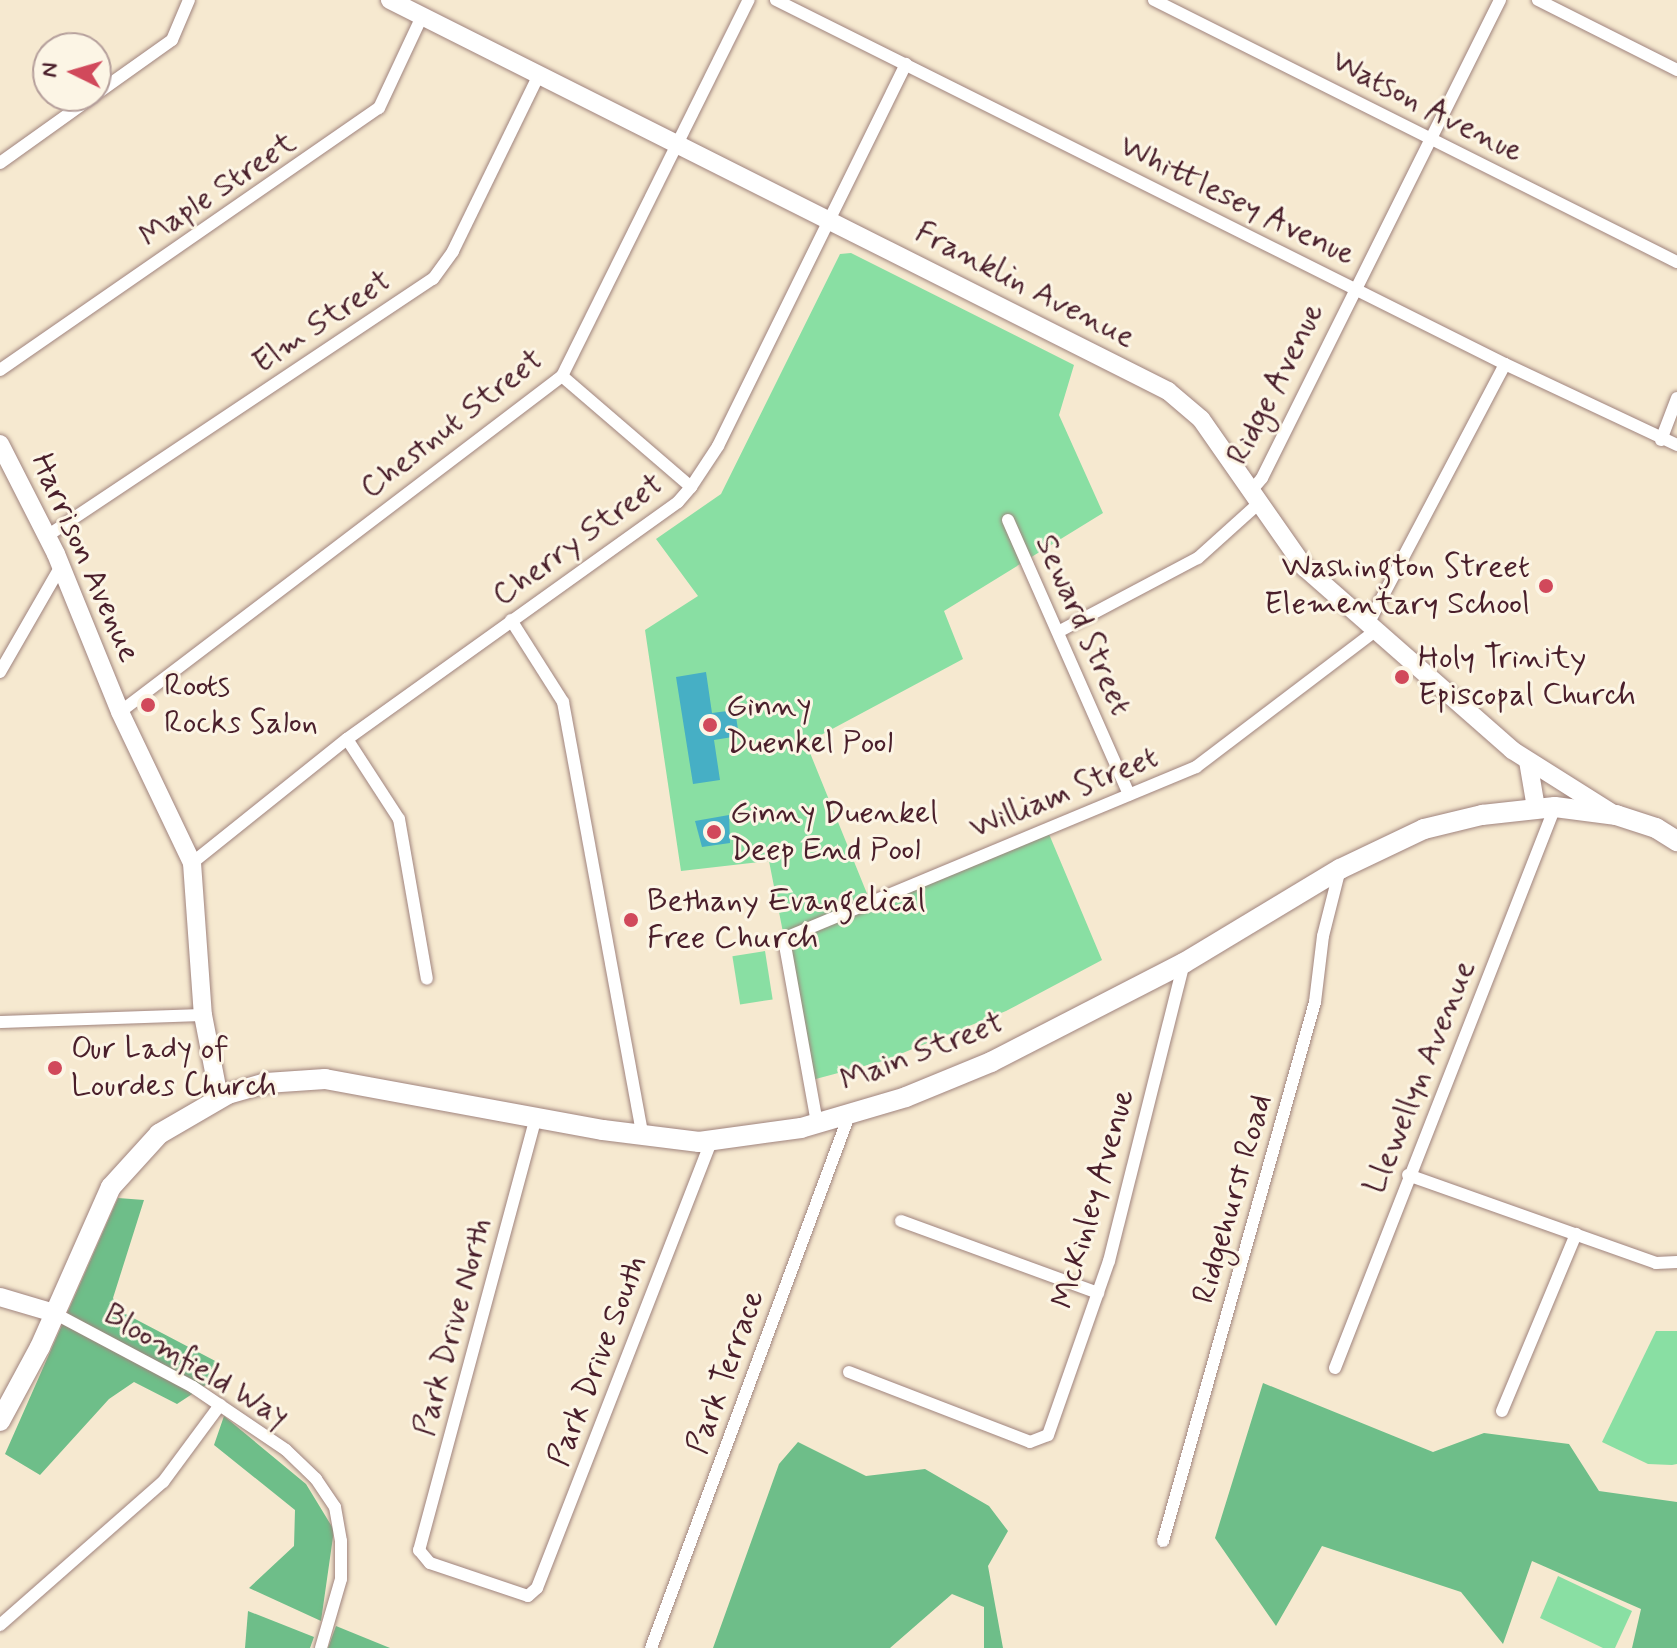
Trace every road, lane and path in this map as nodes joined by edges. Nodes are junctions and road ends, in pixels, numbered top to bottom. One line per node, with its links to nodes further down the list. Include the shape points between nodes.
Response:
1 (189, 0): 12 (street, via 172,40)
2 (390, 0): 8 (street, Franklin Avenue)
3 (749, 0): 15 (street, Chestnut Street)
4 (776, 0): 9 (street, Whittlesey Avenue)
5 (1154, 0): 14 (street, Watson Avenue)
6 (1500, 0): 14 (street, Ridge Avenue)
7 (1538, 0): 10 (street)
8 (422, 16): 11 (street, Franklin Avenue); 21 (street, Maple Street, via 379,108)
9 (906, 64): 17 (street, Cherry Street); 19 (street, Whittlesey Avenue)
10 (1677, 70)
11 (539, 75): 15 (street, Franklin Avenue); 30 (street, Elm Street, via 453,251 433,279)
12 (112, 83)
13 (71, 112): 16 (street)
14 (1430, 137): 18 (street, Watson Avenue); 19 (street, Ridge Avenue)
15 (678, 144): 17 (street, Franklin Avenue); 22 (street, Chestnut Street)
16 (0, 163)
17 (828, 220): 27 (street, Cherry Street, via 718,446); 28 (street, Franklin Avenue, via 1168,391 1201,419)
18 (1677, 262)
19 (1355, 287): 20 (street, Whittlesey Avenue); 28 (street, Ridge Avenue)
20 (1505, 364): 24 (street, Whittlesey Avenue); 33 (street, William Street)
21 (0, 370)
22 (562, 376): 27 (street); 36 (street, Chestnut Street)
23 (1677, 398): 24 (street)
24 (1661, 440): 26 (street, Whittlesey Avenue)
25 (0, 444): 30 (street, Harrison Avenue)
26 (1677, 445)
27 (691, 487): 32 (street, Cherry Street, via 678,502)
28 (1254, 498): 33 (street, Franklin Avenue, via 1305,568); 34 (street, Ridge Avenue, via 1198,558)
29 (1008, 520): 34 (street, Seward Street)
30 (47, 536): 31 (street, Harrison Avenue)
31 (61, 566): 35 (street); 36 (street, Harrison Avenue)
32 (511, 620): 37 (street, Cherry Street); 55 (street, via 563,702)
33 (1370, 629): 38 (street, Franklin Avenue); 39 (street, William Street, via 1196,767)
34 (1058, 632): 39 (street, Seward Street)
35 (0, 672)
36 (120, 712): 45 (street, Harrison Avenue)
37 (347, 739): 45 (street, Cherry Street); 48 (street, via 399,819)
38 (1528, 761): 40 (street); 41 (street, Franklin Avenue)
39 (1129, 794): 54 (street, William Street, via 790,936 785,946)
40 (1546, 807): 41 (main road, Main Street); 46 (main road, Main Street, via 1450,821 1397,838); 57 (street, Llewellyn Avenue)
41 (1616, 815): 43 (main road, Main Street)
42 (1677, 824): 43 (street)
43 (1656, 828): 44 (main road, Main Street)
44 (1677, 841)
45 (192, 863): 49 (street, Harrison Avenue)
46 (1340, 869): 47 (main road, Main Street); 69 (street, Ridgehurst Road, via 1323,936 1315,1002)
47 (1184, 963): 52 (main road, Main Street, via 991,1062); 61 (street, McKinley Avenue)
48 (427, 979)
49 (203, 1015): 50 (street); 51 (street)
50 (0, 1022)
51 (219, 1097): 53 (main road, Main Street, via 266,1083 325,1079); 63 (main road, Main Street, via 151,1140 111,1187)
52 (850, 1113): 54 (main road, Main Street); 73 (street, Park Terrace)
53 (536, 1117): 55 (main road, Main Street); 70 (street, Park Drive North, via 419,1550 430,1563)
54 (817, 1123): 56 (main road, Main Street)
55 (643, 1136): 56 (main road, Main Street)
56 (711, 1141): 70 (street, Park Drive South, via 537,1588)
57 (1408, 1175): 59 (street); 64 (street, Llewellyn Avenue)
58 (901, 1221): 61 (street)
59 (1576, 1234): 60 (street, via 1656,1263); 67 (street)
60 (1677, 1262)
61 (1098, 1293): 65 (street, McKinley Avenue, via 1048,1435 1040,1442)
62 (0, 1297): 63 (street)
63 (54, 1313): 66 (street, Bloomfield Way); 68 (main road, Main Street)
64 (1335, 1368)
65 (849, 1372)
66 (220, 1405): 71 (street, via 163,1482); 72 (street, Bloomfield Way, via 286,1450 335,1507 341,1579)
67 (1502, 1411)
68 (0, 1421)
69 (1163, 1541)
70 (528, 1596)
71 (0, 1625)
72 (321, 1648)
73 (651, 1648)

